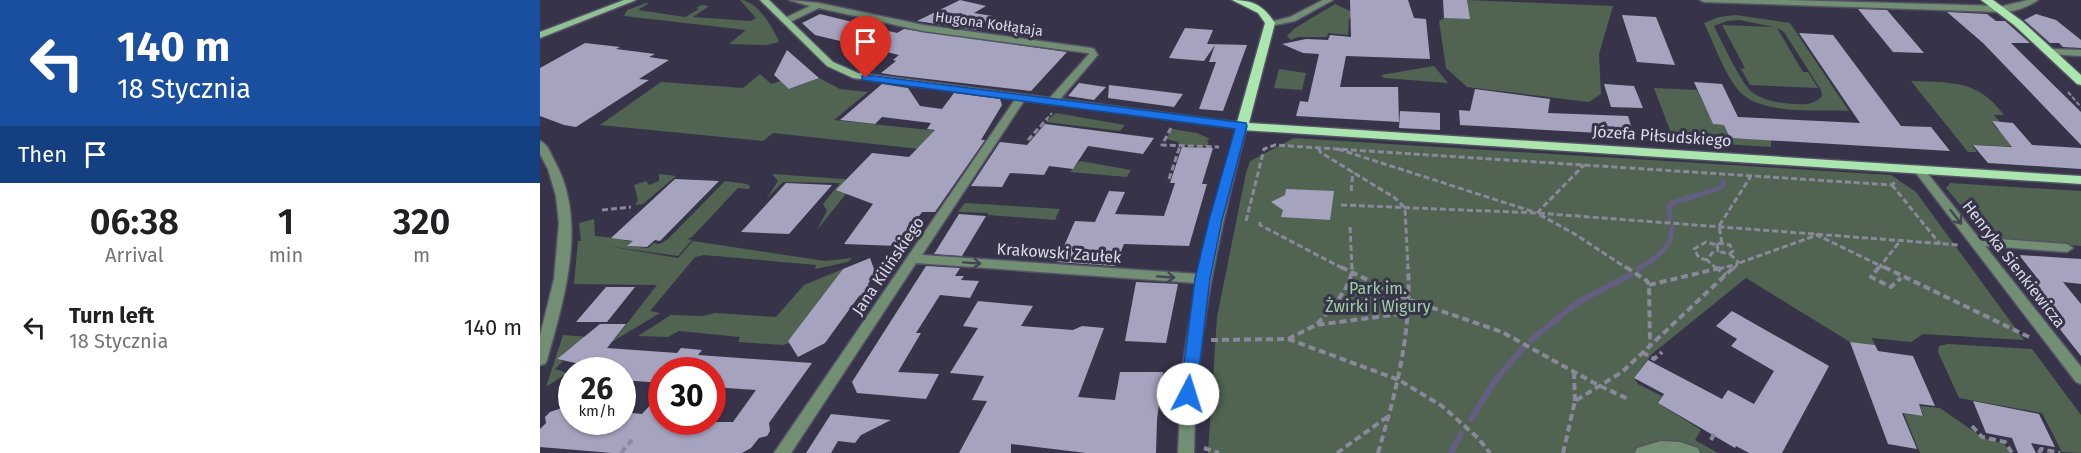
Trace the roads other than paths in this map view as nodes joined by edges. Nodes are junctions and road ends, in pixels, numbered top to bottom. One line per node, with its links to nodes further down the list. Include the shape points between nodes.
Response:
1 (615, 0): 14 (main road)
2 (632, 0): 15 (main road)
3 (764, 0): 12 (main road)
4 (793, 0): 10 (street, Hugona Kołłątaja)
5 (1237, 0): 13 (main road, via 1262,12)
6 (1329, 0): 13 (street, via 1293,19)
7 (1704, 0): 11 (street)
8 (1986, 0): 11 (main road)
9 (2034, 0): 11 (street)
10 (819, 5): 12 (street); 20 (street, Hugona Kołłątaja, via 923,28 1091,51 1093,55)
11 (2000, 9): 16 (main road)
12 (786, 21): 19 (main road, via 830,64 848,74)
13 (1270, 23): 21 (main road)
14 (540, 29)
15 (540, 35)
16 (2051, 52): 17 (street); 18 (main road)
17 (2081, 53)
18 (2081, 81)
19 (1020, 98): 20 (main road); 27 (street, Jana Kilińskiego)
20 (1053, 107): 21 (main road)
21 (1242, 126): 23 (main road, Józefa Piłsudskiego); 28 (street)
22 (540, 144): 29 (street, via 551,162 561,195 565,250)
23 (1920, 171): 24 (main road, Józefa Piłsudskiego); 25 (street, Henryka Sienkiewicza, one-way to 25)
24 (2081, 180)
25 (1977, 244): 26 (street); 30 (street, Henryka Sienkiewicza)
26 (2067, 248)
27 (913, 259): 28 (street, Krakowski Zaułek, one-way to 28); 31 (street, Jana Kilińskiego)
28 (1202, 279): 32 (street, via 1189,373)
29 (540, 360)
30 (2081, 378)
31 (782, 453)
32 (1186, 453)
33 (1643, 453): 34 (street, via 1671,447)
34 (1692, 453)

